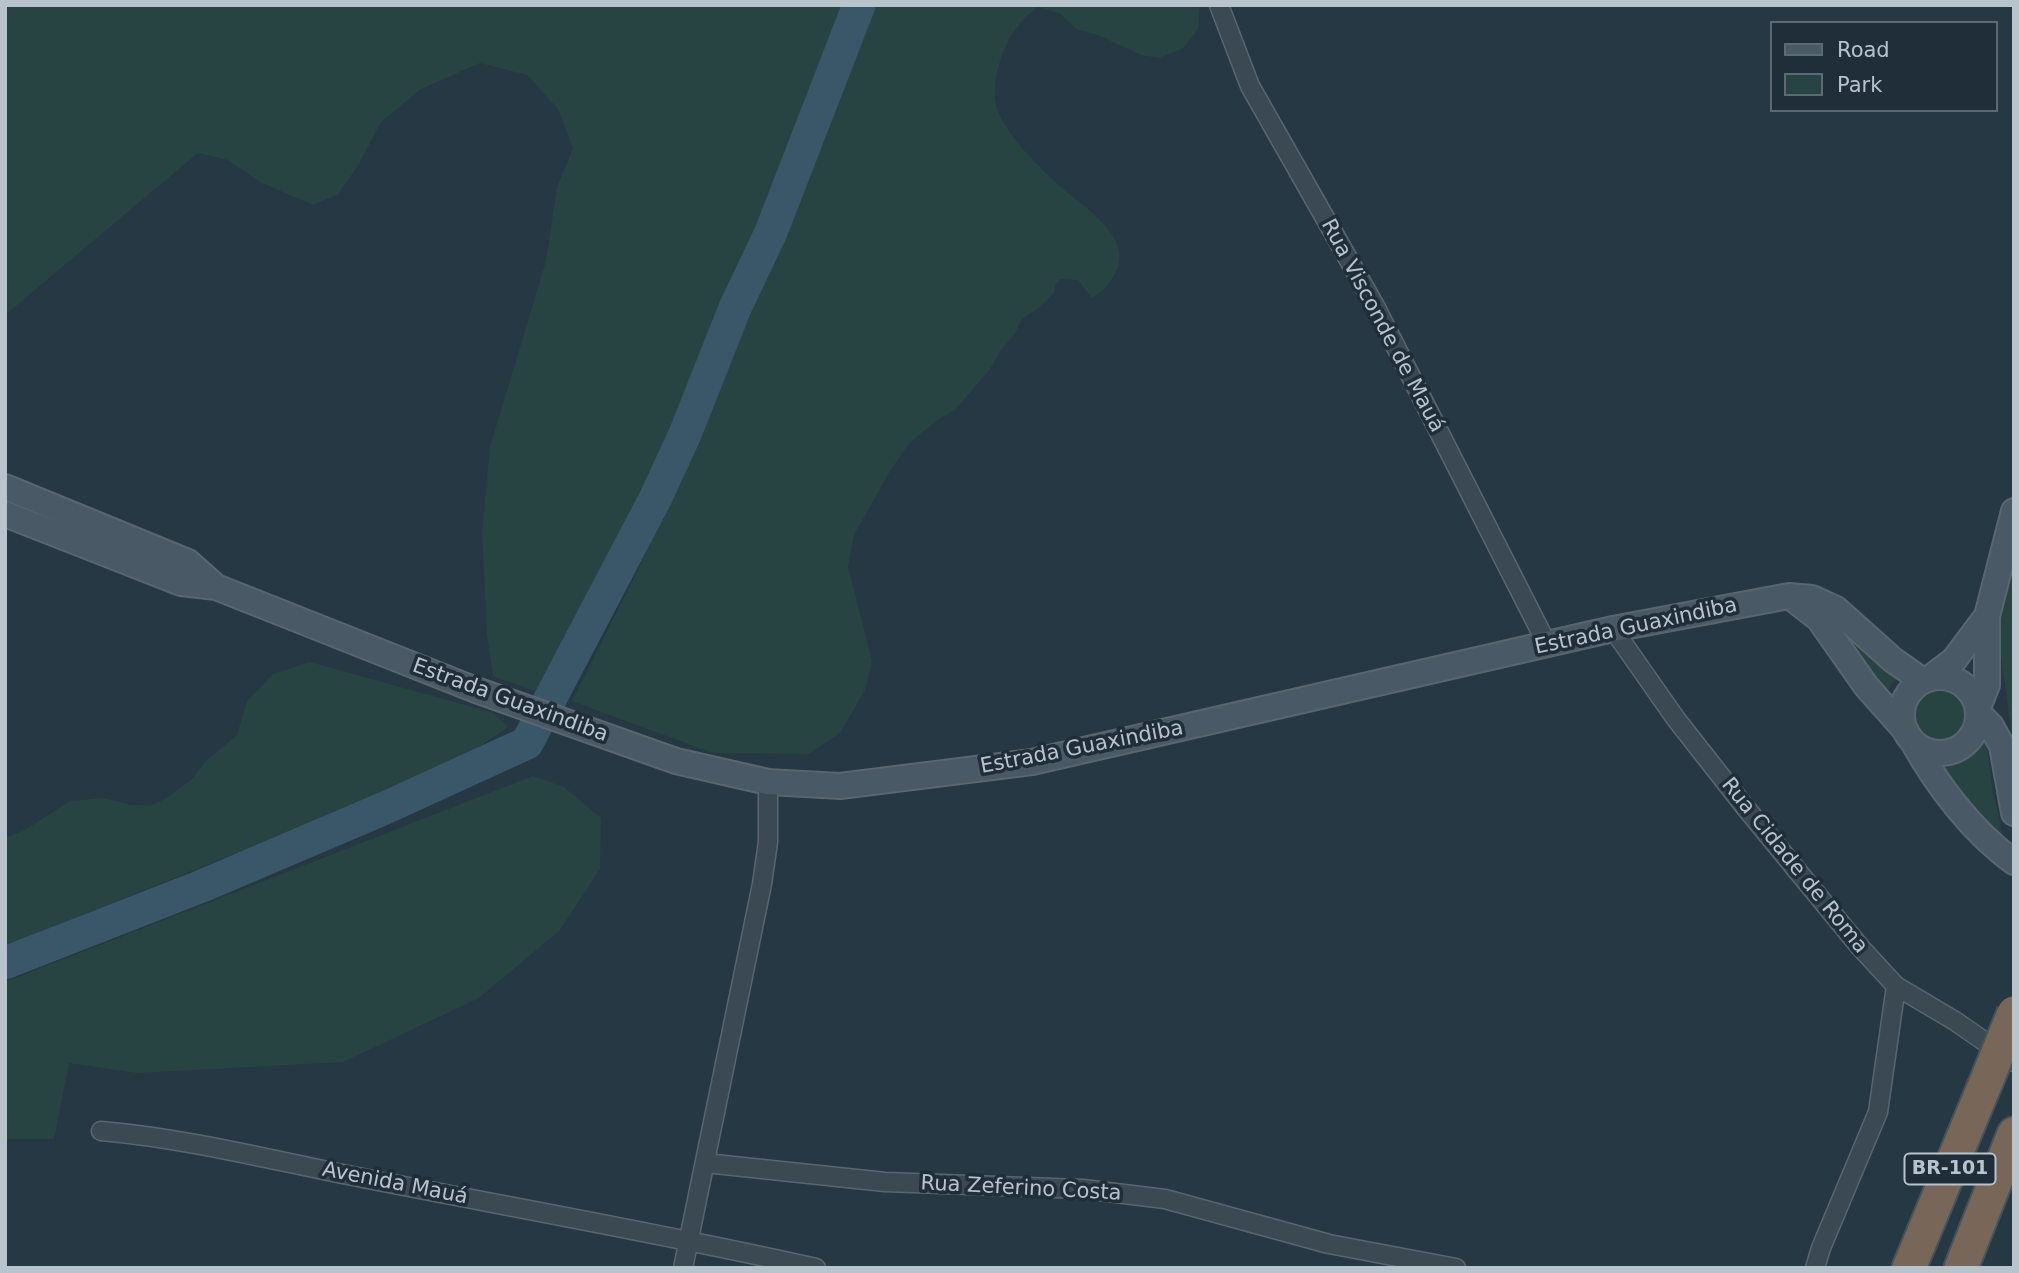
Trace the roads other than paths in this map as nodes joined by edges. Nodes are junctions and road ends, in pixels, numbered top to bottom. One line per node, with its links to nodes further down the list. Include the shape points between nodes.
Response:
1 (1219, 5): 9 (street, Rua Visconde de Mauá, via 1250,86 1375,306)
2 (5, 487): 5 (street, Estrada Guaxindiba, via 188,562)
3 (2014, 511): 7 (street)
4 (5, 514): 5 (street, Estrada Guaxindiba, via 181,583)
5 (216, 587): 13 (street, Estrada Guaxindiba, via 528,709 676,761)
6 (1789, 596): 8 (street, Estrada Guaxindiba); 10 (street, via 1812,598 1836,609 1893,660); 12 (street, via 1819,619 1866,686)
7 (1987, 615): 10 (street, via 1954,660); 11 (street, via 1987,685)
8 (1613, 629): 9 (street, Estrada Guaxindiba); 16 (street, Rua Cidade de Roma, via 1745,807)
9 (1548, 646): 13 (street, Estrada Guaxindiba, via 1032,762 839,786)
10 (1926, 680): 11 (street, via 1941,677 1964,685); 12 (street, via 1903,706)
11 (1978, 710): 12 (street, via 1973,734 1955,750 1933,752); 14 (street, via 2002,746)
12 (1910, 736): 15 (street, via 1952,801)
13 (768, 782): 21 (street, via 768,842 762,884)
14 (2014, 813)
15 (2014, 862)
16 (1896, 986): 18 (street, Rua Cidade de Roma, via 1955,1021); 26 (street, via 1878,1112)
17 (2014, 1013): 18 (highway, BR-101, bridge)
18 (2002, 1066): 27 (highway, BR-101)
19 (101, 1131): 22 (street, Avenida Mauá, via 151,1136)
20 (2014, 1134): 28 (highway, BR-101)
21 (705, 1163): 22 (street); 25 (street, Rua Zeferino Costa, via 885,1182 1083,1189 1165,1199 1329,1244)
22 (688, 1239): 23 (street); 24 (street, Avenida Mauá)
23 (683, 1268)
24 (816, 1268)
25 (1456, 1268)
26 (1815, 1268)
27 (1909, 1268)
28 (1961, 1268)

